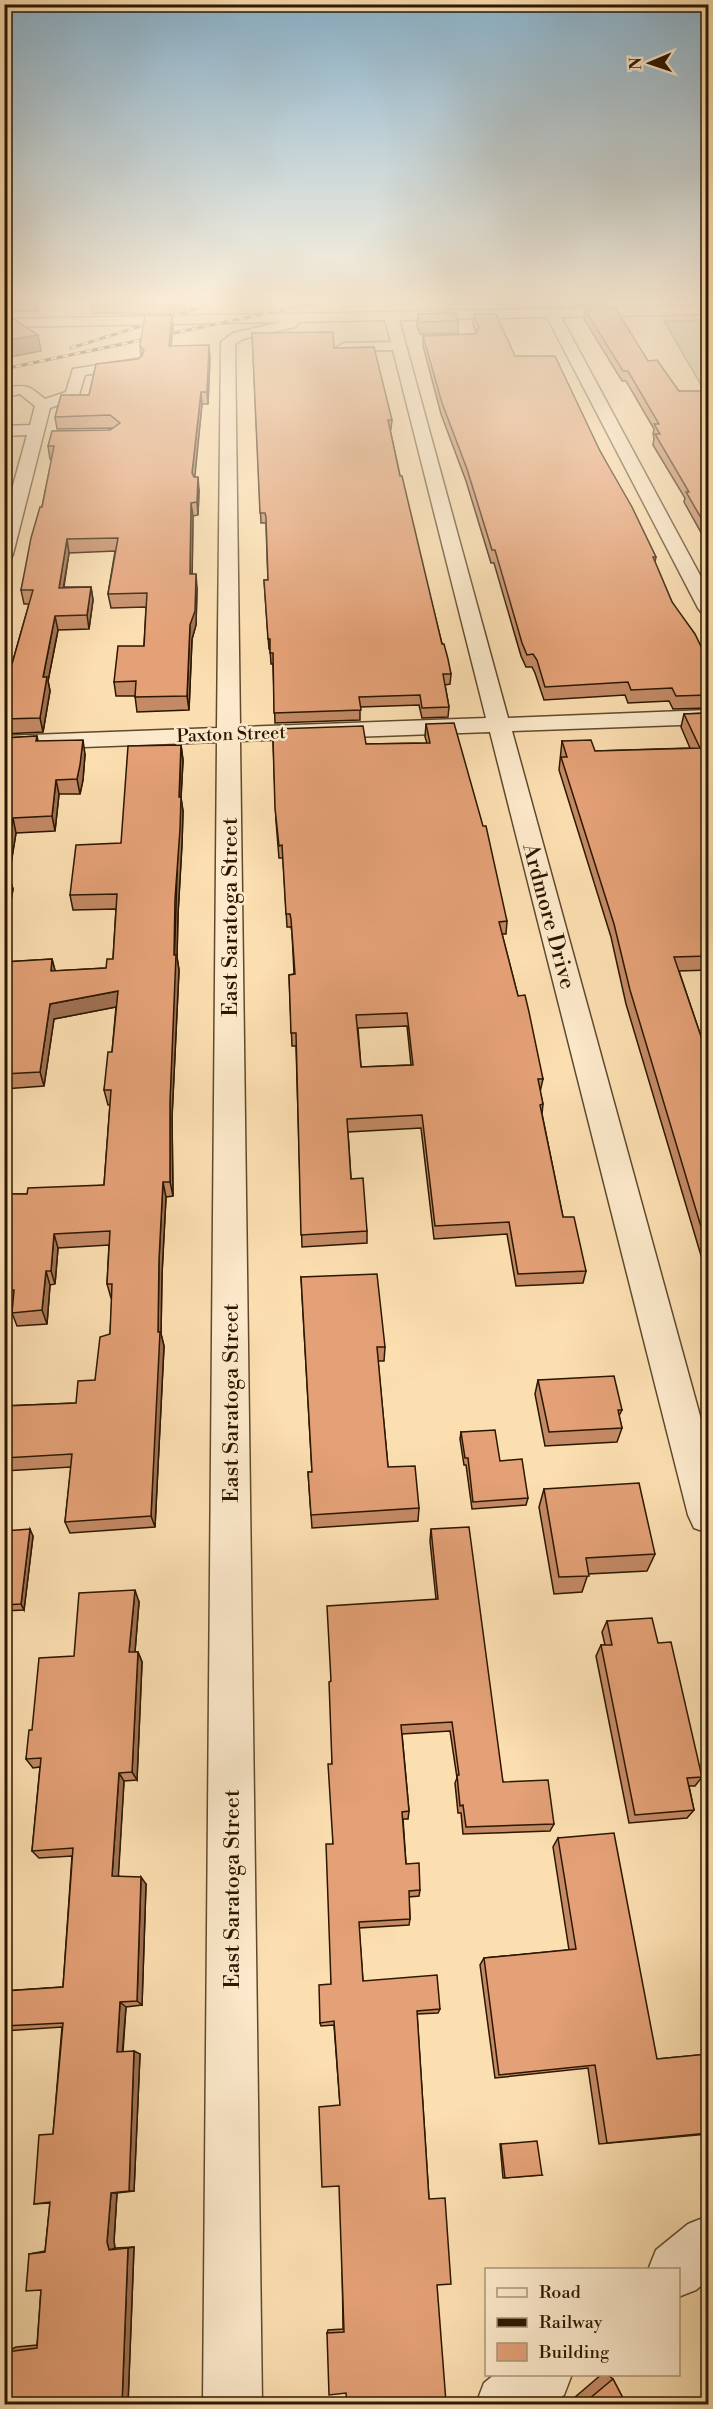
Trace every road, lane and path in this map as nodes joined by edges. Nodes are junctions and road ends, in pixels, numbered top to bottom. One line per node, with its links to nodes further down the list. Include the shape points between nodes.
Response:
1 (40, 416): 6 (street)
2 (229, 416): 12 (street, East Saratoga Street)
3 (421, 416): 11 (street, Ardmore Drive)
4 (607, 416): 9 (street)
5 (4, 431): 6 (street)
6 (35, 434): 7 (street); 8 (street)
7 (57, 437)
8 (4, 554)
9 (708, 608)
10 (708, 717): 11 (street, Paxton Street)
11 (499, 725): 12 (street, Paxton Street); 14 (street, Ardmore Drive)
12 (229, 734): 13 (street, Paxton Street); 18 (street, East Saratoga Street)
13 (4, 743)
14 (708, 1515)
15 (708, 2244): 16 (street)
16 (678, 2268)
17 (540, 2376): 19 (street)
18 (232, 2404)
19 (505, 2404)

